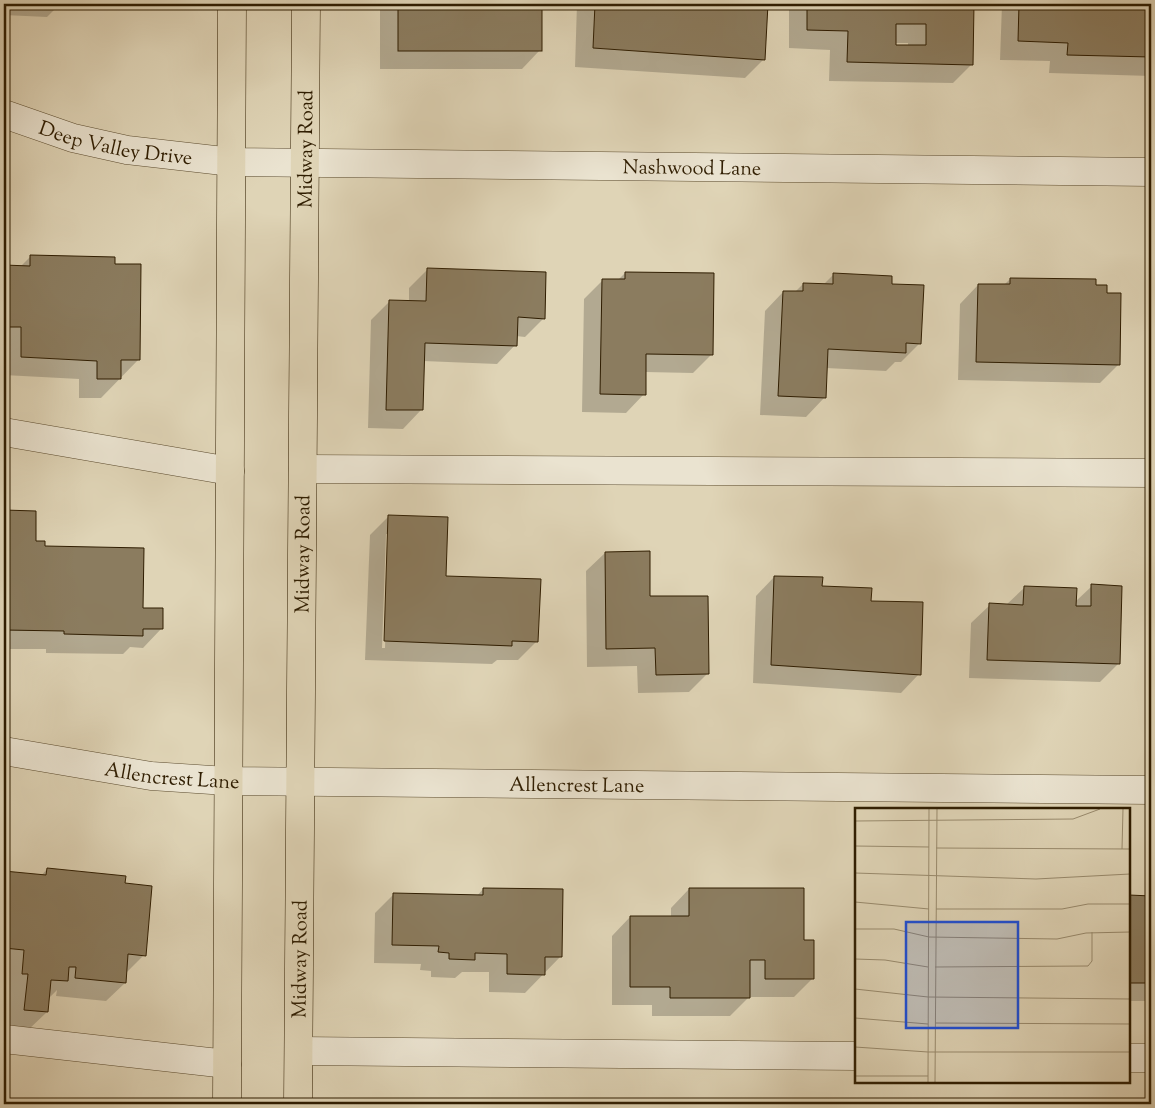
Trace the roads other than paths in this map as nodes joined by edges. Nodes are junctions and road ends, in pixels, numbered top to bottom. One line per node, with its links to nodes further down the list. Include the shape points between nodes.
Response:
1 (232, 4): 4 (main road)
2 (306, 4): 5 (main road, Midway Road)
3 (4, 114): 4 (street, Deep Valley Drive, via 73,138 127,150)
4 (232, 162): 5 (street, Nashwood Lane); 9 (main road)
5 (306, 162): 6 (street, Nashwood Lane); 8 (main road, Midway Road)
6 (1151, 172)
7 (4, 432): 9 (street)
8 (303, 469): 10 (street); 13 (main road, Midway Road)
9 (230, 471): 12 (main road)
10 (1151, 473)
11 (4, 751): 12 (street, Allencrest Lane, via 151,776)
12 (227, 781): 13 (street, Allencrest Lane); 20 (main road)
13 (302, 783): 14 (street, Allencrest Lane); 16 (main road, Midway Road)
14 (1151, 790)
15 (4, 1039): 20 (street)
16 (299, 1052): 17 (street); 22 (main road, Midway Road)
17 (855, 1056)
18 (1130, 1058): 19 (street)
19 (1151, 1058)
20 (227, 1064): 21 (main road)
21 (227, 1104)
22 (298, 1104)

